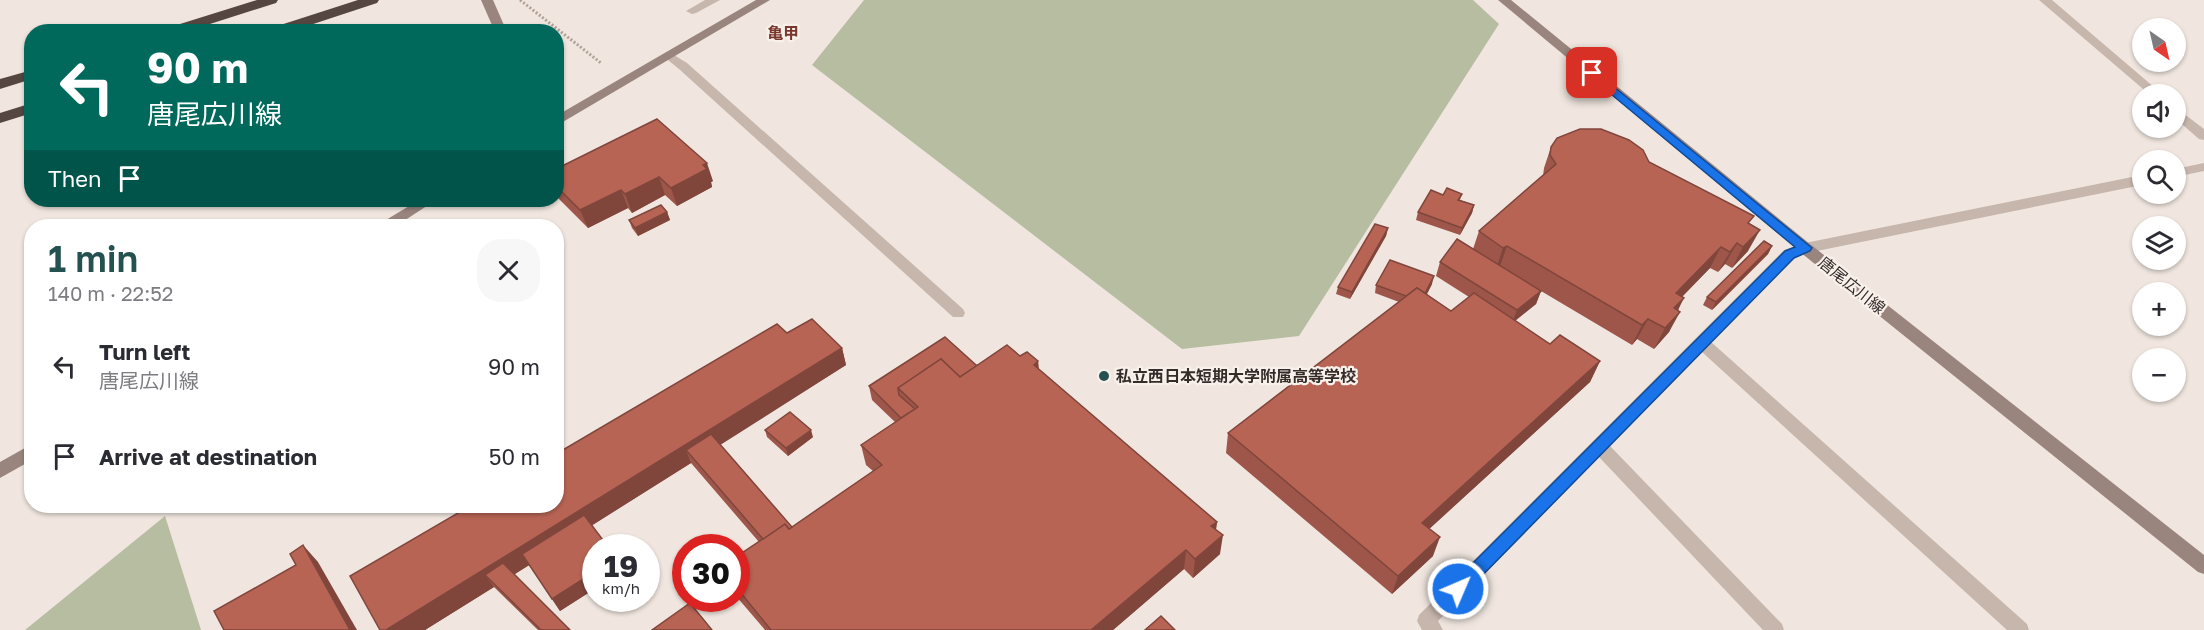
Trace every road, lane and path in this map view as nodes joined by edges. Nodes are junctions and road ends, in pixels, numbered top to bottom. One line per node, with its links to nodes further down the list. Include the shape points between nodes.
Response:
1 (271, 0): 10 (highway)
2 (372, 0): 11 (highway)
3 (488, 0): 12 (main road)
4 (520, 0): 13 (path)
5 (714, 0): 9 (street)
6 (764, 0): 15 (main road)
7 (1503, 0): 30 (main road, 唐尾広川線)
8 (2045, 0): 19 (street)
9 (692, 12)
10 (194, 24)
11 (298, 24)
12 (498, 24)
13 (551, 24)
14 (564, 34): 17 (path)
15 (669, 56): 17 (main road); 31 (street)
16 (24, 76): 18 (highway)
17 (626, 81): 21 (main road)
18 (0, 84)
19 (2144, 84)
20 (24, 110): 22 (highway)
21 (564, 117)
22 (0, 118)
23 (2186, 120): 24 (street)
24 (2204, 136)
25 (2204, 167): 26 (street)
26 (2186, 171)
27 (2132, 182): 30 (street)
28 (417, 207): 29 (main road)
29 (398, 219)
30 (1805, 248): 32 (street, via 1789,254); 36 (main road, 唐尾広川線)
31 (957, 313)
32 (1702, 343): 33 (street); 39 (street)
33 (1599, 446): 37 (street, via 1426,621); 38 (street)
34 (24, 456): 35 (main road)
35 (0, 471)
36 (2204, 566)
37 (1434, 630)
38 (1775, 630)
39 (2019, 630)

